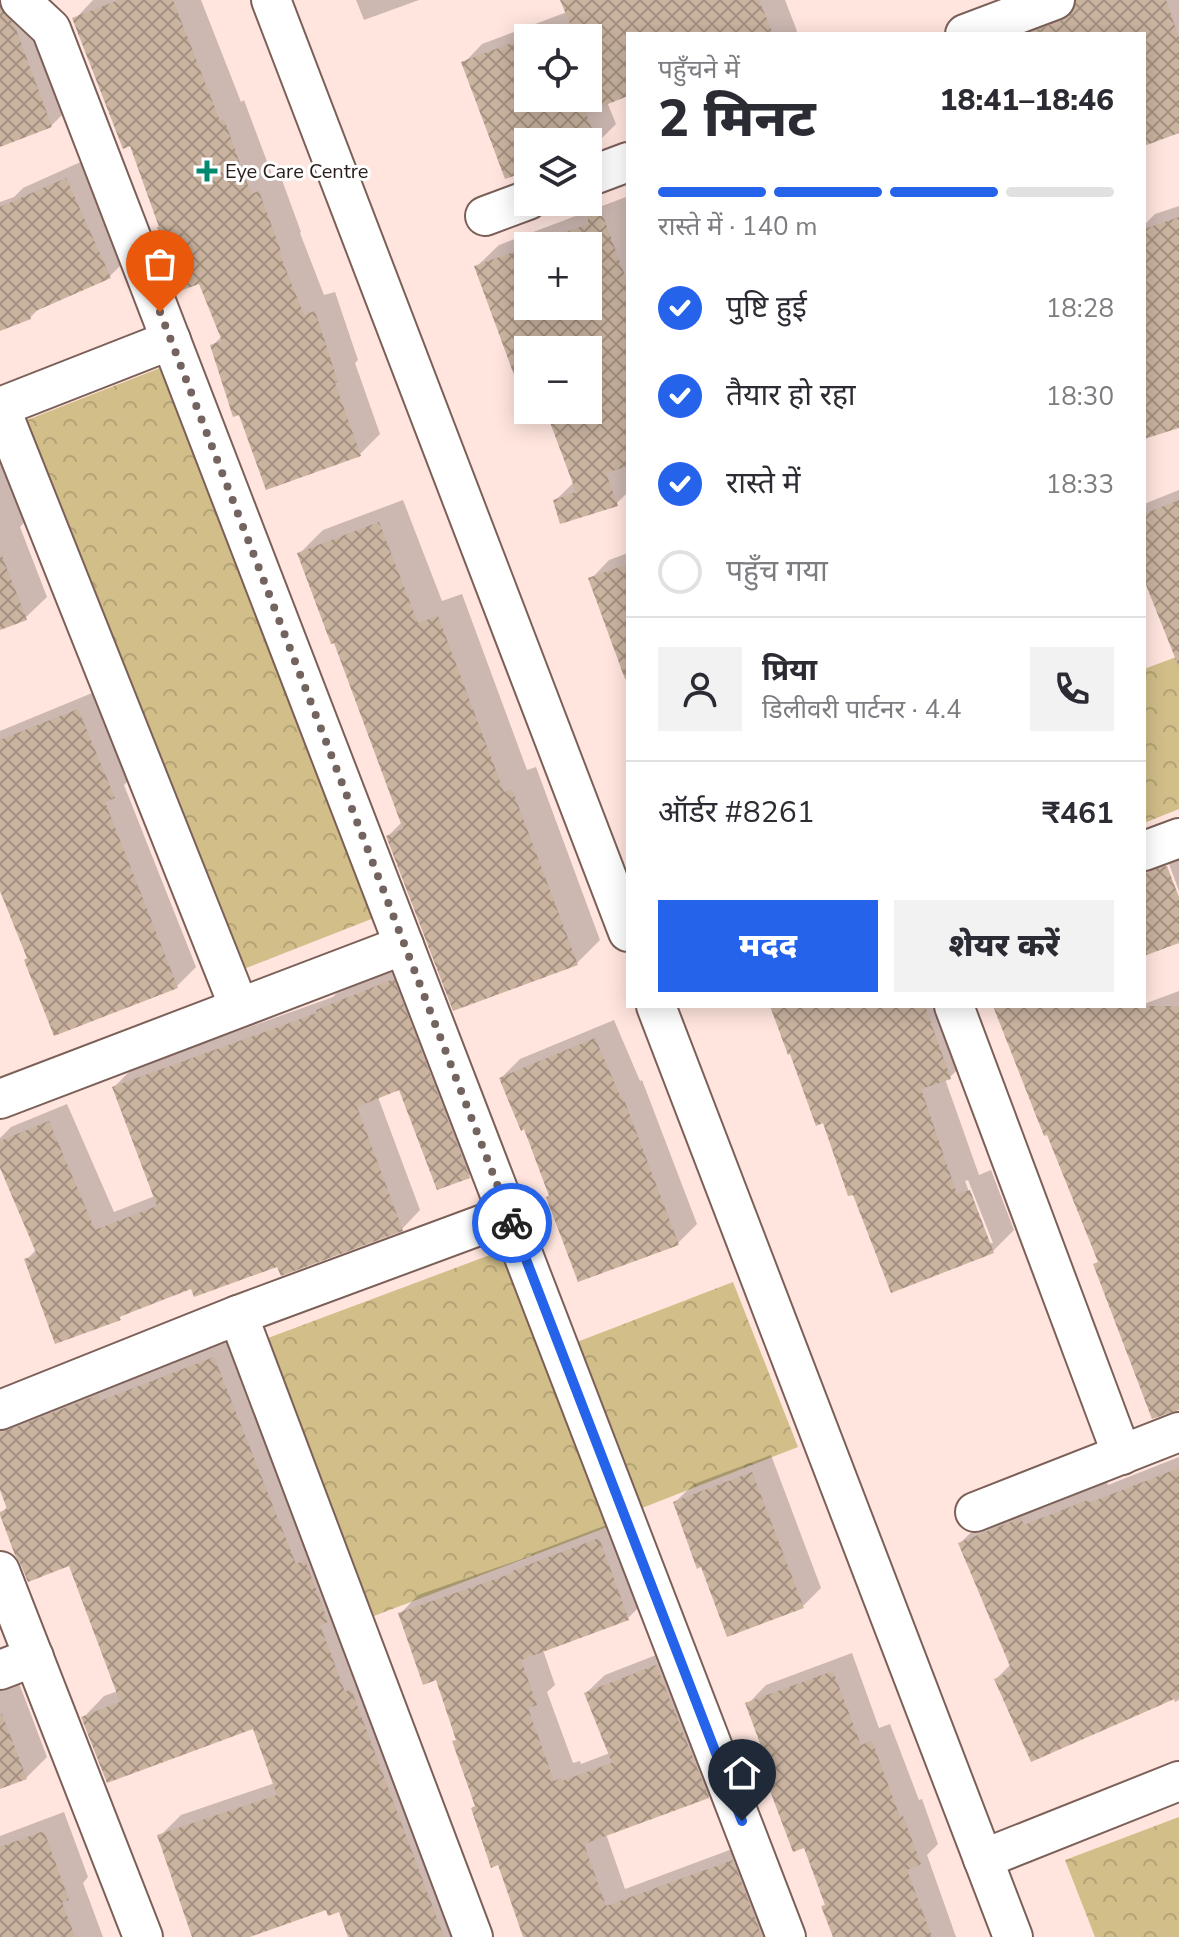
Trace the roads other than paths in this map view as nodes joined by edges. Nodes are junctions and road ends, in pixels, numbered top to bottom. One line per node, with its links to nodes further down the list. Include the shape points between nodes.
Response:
1 (20, 0): 9 (street, via 51,29)
2 (271, 0): 13 (street)
3 (1055, 0): 4 (street)
4 (970, 32)
5 (626, 163): 6 (street)
6 (602, 172)
7 (514, 205): 8 (street)
8 (485, 216)
9 (171, 340): 10 (street); 14 (street)
10 (0, 407): 15 (street)
11 (1179, 838): 12 (street)
12 (1146, 850)
13 (626, 927)
14 (404, 945): 15 (street); 19 (street)
15 (239, 1007): 18 (street)
16 (657, 1008): 28 (street)
17 (955, 1008): 23 (street)
18 (0, 1099)
19 (508, 1215): 20 (street); 31 (street)
20 (238, 1315): 21 (street); 30 (street)
21 (0, 1410)
22 (1179, 1432): 23 (street)
23 (1122, 1455): 24 (street)
24 (975, 1512)
25 (0, 1571): 26 (street)
26 (17, 1664): 29 (street)
27 (1179, 1781): 28 (street)
28 (983, 1859): 32 (street)
29 (143, 1937)
30 (473, 1937)
31 (786, 1937)
32 (1013, 1937)

